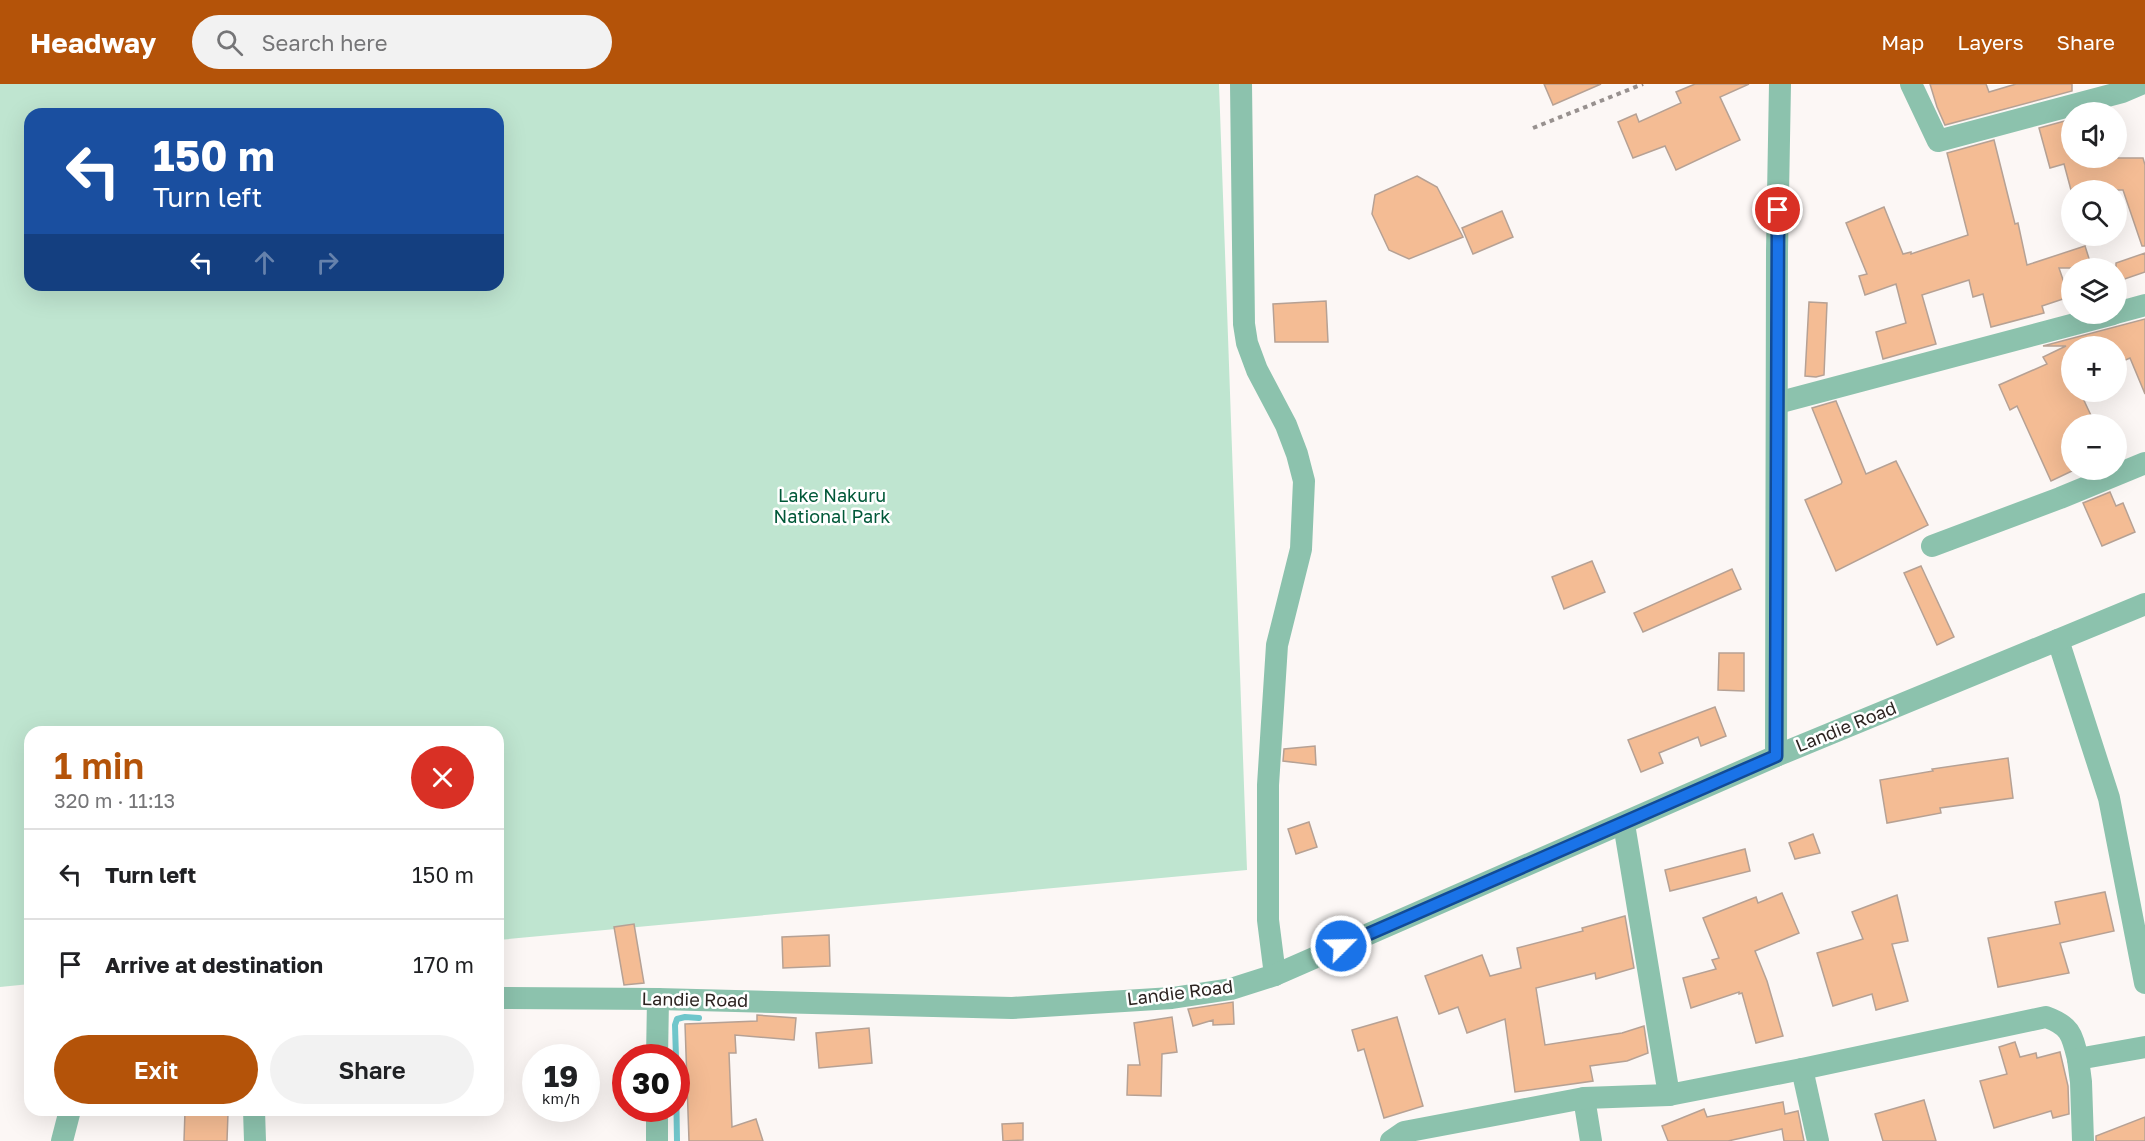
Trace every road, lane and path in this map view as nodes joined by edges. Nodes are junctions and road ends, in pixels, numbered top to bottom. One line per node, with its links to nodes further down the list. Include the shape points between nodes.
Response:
1 (1241, 84): 17 (street, via 1247,343 1286,425 1304,481 1301,549 1277,645 1268,785 1268,920)
2 (1643, 84): 6 (path)
3 (1780, 84): 10 (street)
4 (1911, 84): 5 (street, via 1938,141)
5 (2141, 84)
6 (1533, 128)
7 (2145, 305): 8 (street)
8 (2127, 310)
9 (2074, 324): 10 (street)
10 (1777, 403): 15 (street)
11 (2145, 463): 12 (street)
12 (1932, 546)
13 (2145, 604): 14 (street, Landie Road)
14 (2058, 640): 15 (street, Landie Road); 18 (street, via 2109,798)
15 (1776, 756): 16 (street, Landie Road)
16 (1624, 824): 17 (street, Landie Road); 25 (street)
17 (1275, 975): 20 (street, Landie Road, via 1231,989 1172,998 1012,1008)
18 (2145, 983)
19 (504, 998): 20 (street, Landie Road)
20 (658, 999): 21 (street)
21 (657, 1044)
22 (2145, 1047): 23 (street)
23 (2078, 1059): 24 (street, via 2073,1038 2062,1022 2046,1017); 36 (street)
24 (1802, 1070): 25 (street); 35 (street)
25 (1669, 1095): 26 (street)
26 (1584, 1098): 33 (street, via 1404,1132); 34 (street)
27 (68, 1116): 30 (street)
28 (254, 1116): 31 (street)
29 (657, 1122): 32 (street)
30 (62, 1141)
31 (255, 1141)
32 (657, 1141)
33 (1390, 1141)
34 (1591, 1141)
35 (1818, 1141)
36 (2083, 1141)

